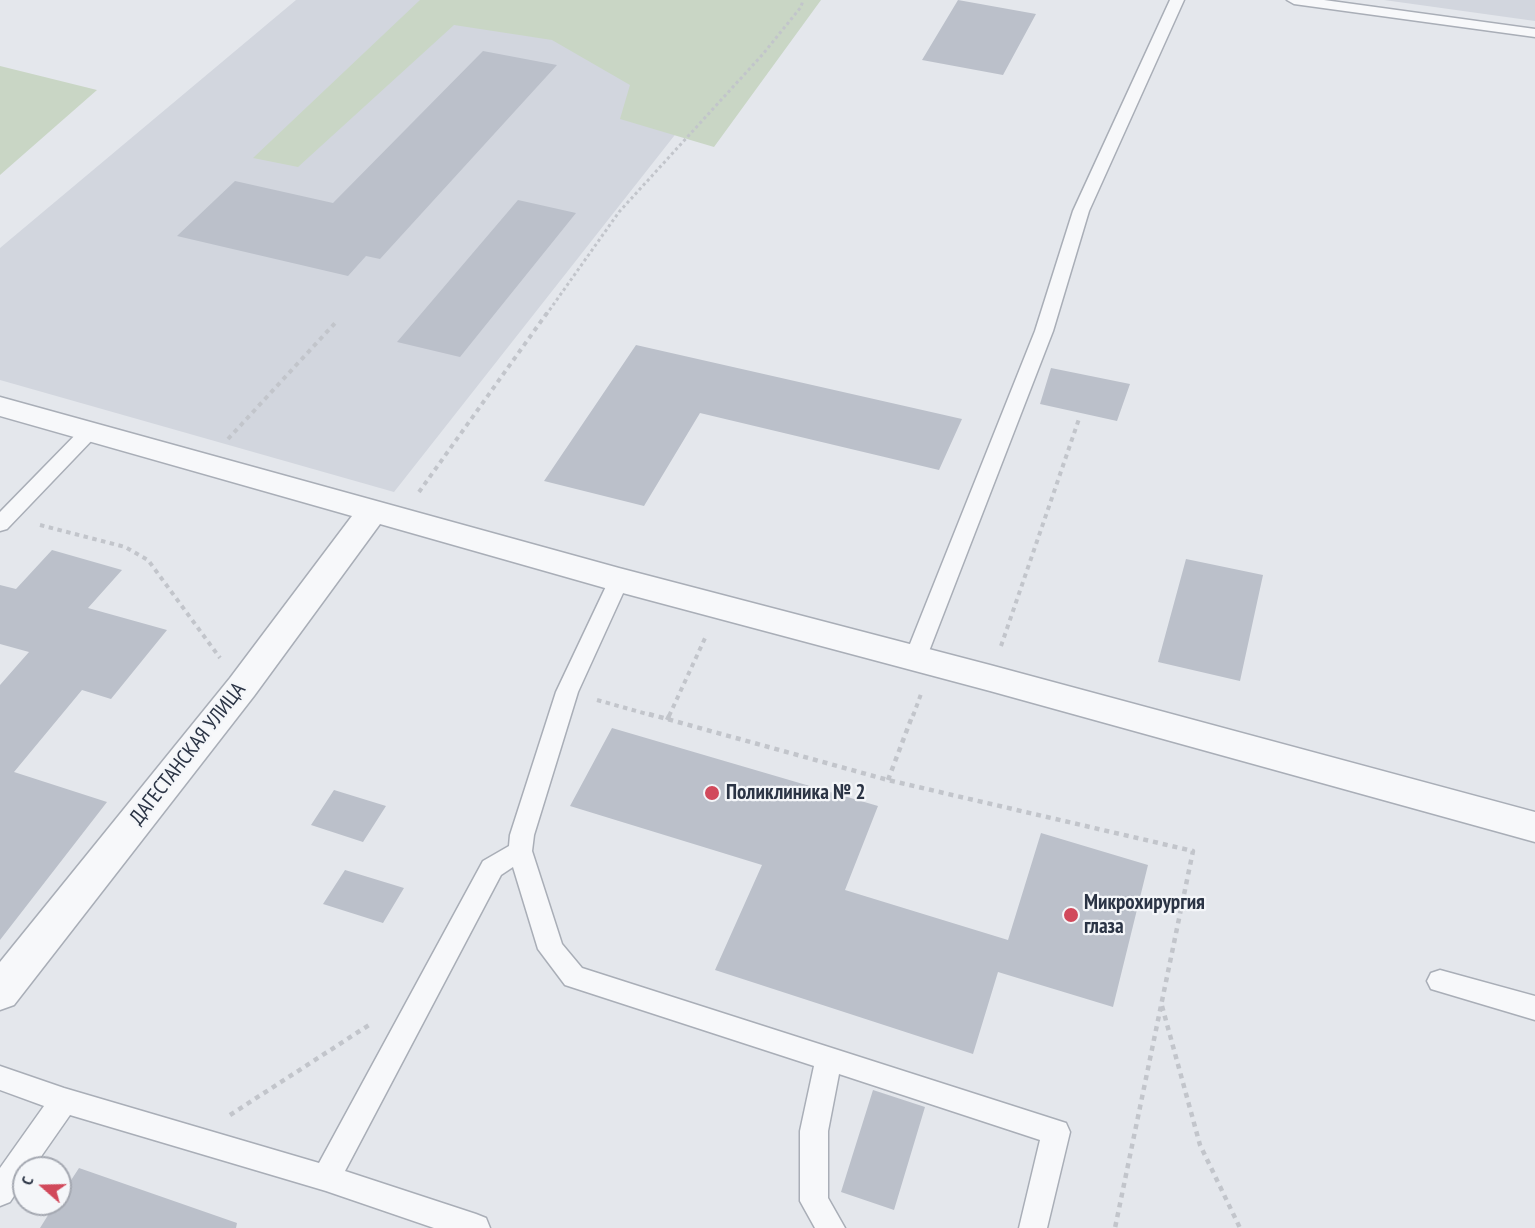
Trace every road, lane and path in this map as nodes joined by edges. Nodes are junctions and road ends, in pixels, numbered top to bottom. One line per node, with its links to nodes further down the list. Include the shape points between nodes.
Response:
1 (803, 0): 10 (path, via 762,54 619,212 430,479)
2 (1177, 0): 14 (lane, via 1081,211 1044,331)
3 (1294, 0): 4 (lane)
4 (1535, 33)
5 (336, 322): 9 (path)
6 (0, 406): 8 (street)
7 (1079, 418): 15 (path)
8 (89, 432): 9 (street); 11 (lane)
9 (206, 465): 10 (street)
10 (385, 515): 12 (street); 16 (street, ДАГЕСТАНСКАЯ УЛИЦА)
11 (3, 520): 16 (path, via 125,547 148,560)
12 (619, 580): 13 (street); 17 (lane)
13 (720, 607): 14 (street); 18 (path)
14 (924, 662): 15 (street); 19 (path)
15 (990, 678): 20 (street)
16 (242, 687): 23 (street, ДАГЕСТАНСКАЯ УЛИЦА)
17 (567, 692): 18 (path); 21 (lane)
18 (667, 720): 19 (path)
19 (888, 780): 24 (path, via 1193,851)
20 (1535, 827)
21 (520, 851): 27 (lane, via 551,949 574,976); 31 (lane, via 492,868)
22 (1440, 981): 25 (lane)
23 (0, 992)
24 (1162, 1004): 36 (path); 37 (path, via 1200,1145)
25 (1535, 1008)
26 (370, 1024): 30 (path)
27 (829, 1060): 34 (lane, via 814,1131 814,1201); 35 (lane, via 1056,1132)
28 (0, 1078): 29 (lane)
29 (64, 1101): 30 (lane); 32 (lane)
30 (194, 1139): 31 (lane)
31 (326, 1178): 33 (lane)
32 (0, 1192)
33 (476, 1228)
34 (831, 1228)
35 (1033, 1228)
36 (1116, 1228)
37 (1240, 1228)

